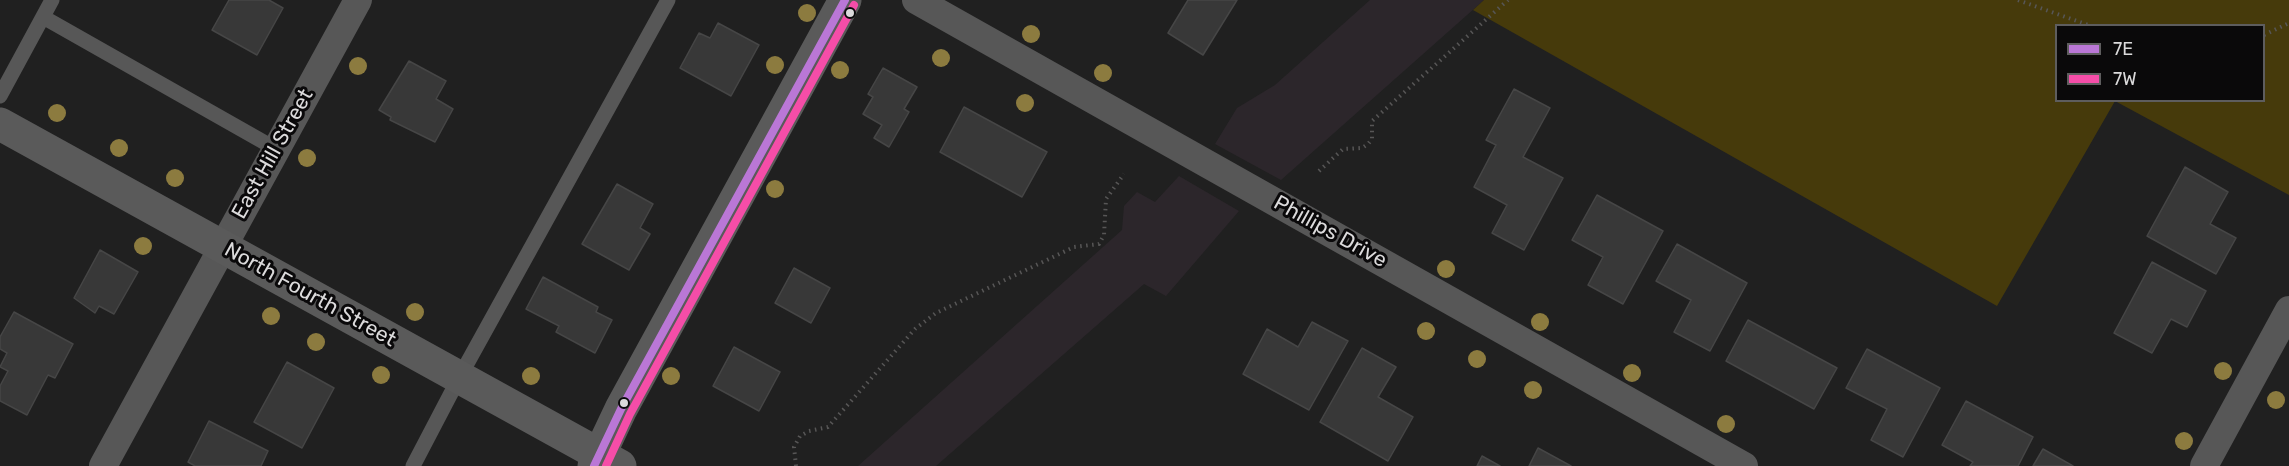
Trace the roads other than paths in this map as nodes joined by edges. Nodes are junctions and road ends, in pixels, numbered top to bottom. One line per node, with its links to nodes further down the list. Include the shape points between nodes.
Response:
1 (52, 0): 6 (lane)
2 (358, 0): 9 (street, East Hill Street)
3 (668, 0): 12 (lane)
4 (845, 0): 13 (street)
5 (916, 0): 16 (street, Phillips Drive)
6 (43, 17): 7 (lane); 9 (lane)
7 (0, 96)
8 (0, 124): 10 (street, North Fourth Street)
9 (276, 149): 10 (street, East Hill Street)
10 (223, 246): 12 (street, North Fourth Street); 14 (street, East Hill Street)
11 (2289, 310): 17 (street)
12 (459, 378): 13 (street, North Fourth Street); 15 (lane)
13 (604, 462)
14 (103, 466)
15 (413, 466)
16 (1744, 466)
17 (2204, 466)

